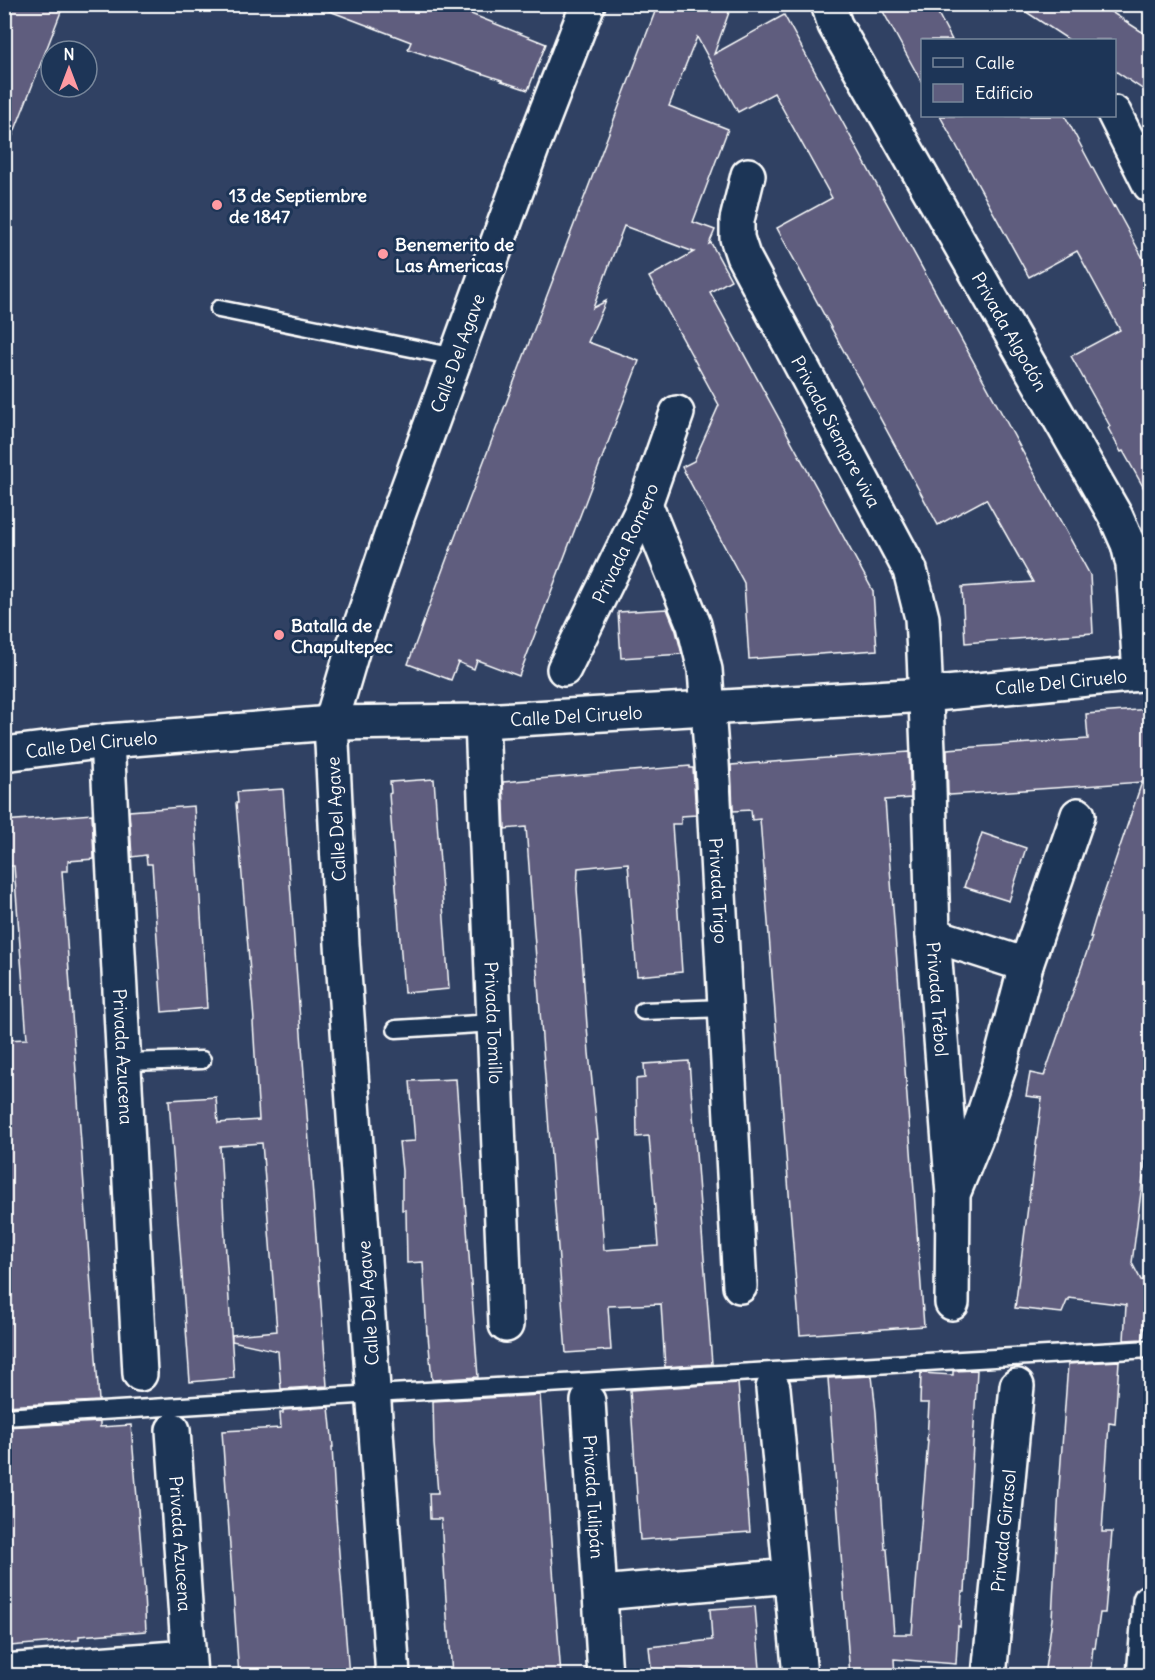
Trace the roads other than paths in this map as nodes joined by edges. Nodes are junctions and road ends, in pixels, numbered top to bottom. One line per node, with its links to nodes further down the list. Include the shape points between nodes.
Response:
1 (828, 4): 11 (street, Privada Algodón, via 835,25 1116,517 1133,565)
2 (583, 6): 7 (street, Calle Del Agave)
3 (1116, 117): 5 (street)
4 (748, 175): 12 (street, Privada Siempre viva, via 737,220 743,256 910,570 922,618)
5 (1150, 185)
6 (219, 309): 7 (lane)
7 (456, 357): 15 (street, Calle Del Agave, via 398,515)
8 (677, 413): 9 (street, Privada Romero)
9 (645, 504): 10 (street, Privada Romero); 13 (street, Privada Trigo, via 694,625 705,670)
10 (564, 669)
11 (1145, 673): 12 (street, Calle Del Ciruelo)
12 (925, 695): 13 (street, Calle Del Ciruelo); 19 (street, Privada Trébol)
13 (707, 708): 14 (street, Calle Del Ciruelo); 21 (street, Privada Trigo)
14 (482, 721): 15 (street, Calle Del Ciruelo); 23 (street, Privada Tomillo)
15 (331, 723): 16 (street, Calle Del Ciruelo); 35 (street, Calle Del Agave, via 342,944)
16 (107, 741): 17 (street, Calle Del Ciruelo); 26 (street, Privada Azucena)
17 (4, 754)
18 (1078, 814): 20 (street)
19 (933, 936): 20 (street); 27 (street, Privada Trébol)
20 (1026, 965): 27 (street, via 999,1068)
21 (725, 1008): 22 (lane); 28 (street, Privada Trigo)
22 (643, 1011)
23 (494, 1023): 24 (lane); 30 (street, Privada Tomillo)
24 (396, 1029)
25 (202, 1060): 26 (lane)
26 (123, 1062): 32 (street, Privada Azucena)
27 (953, 1194): 29 (street, Privada Trébol)
28 (740, 1286)
29 (952, 1303)
30 (506, 1325)
31 (1150, 1349): 35 (lane)
32 (140, 1374)
33 (1017, 1386): 48 (street, Privada Girasol)
34 (773, 1388): 39 (street)
35 (374, 1394): 37 (lane); 45 (street, Calle Del Agave)
36 (588, 1401): 40 (street, Privada Tulipán)
37 (4, 1417)
38 (173, 1430): 43 (street, Privada Azucena)
39 (790, 1576): 40 (street); 47 (street)
40 (601, 1593): 46 (street, Privada Tulipán)
41 (1150, 1601): 42 (street)
42 (1149, 1641): 49 (street)
43 (189, 1666): 44 (street, Privada Azucena)
44 (4, 1671)
45 (393, 1676)
46 (605, 1676)
47 (800, 1676)
48 (989, 1676)
49 (1144, 1676)

